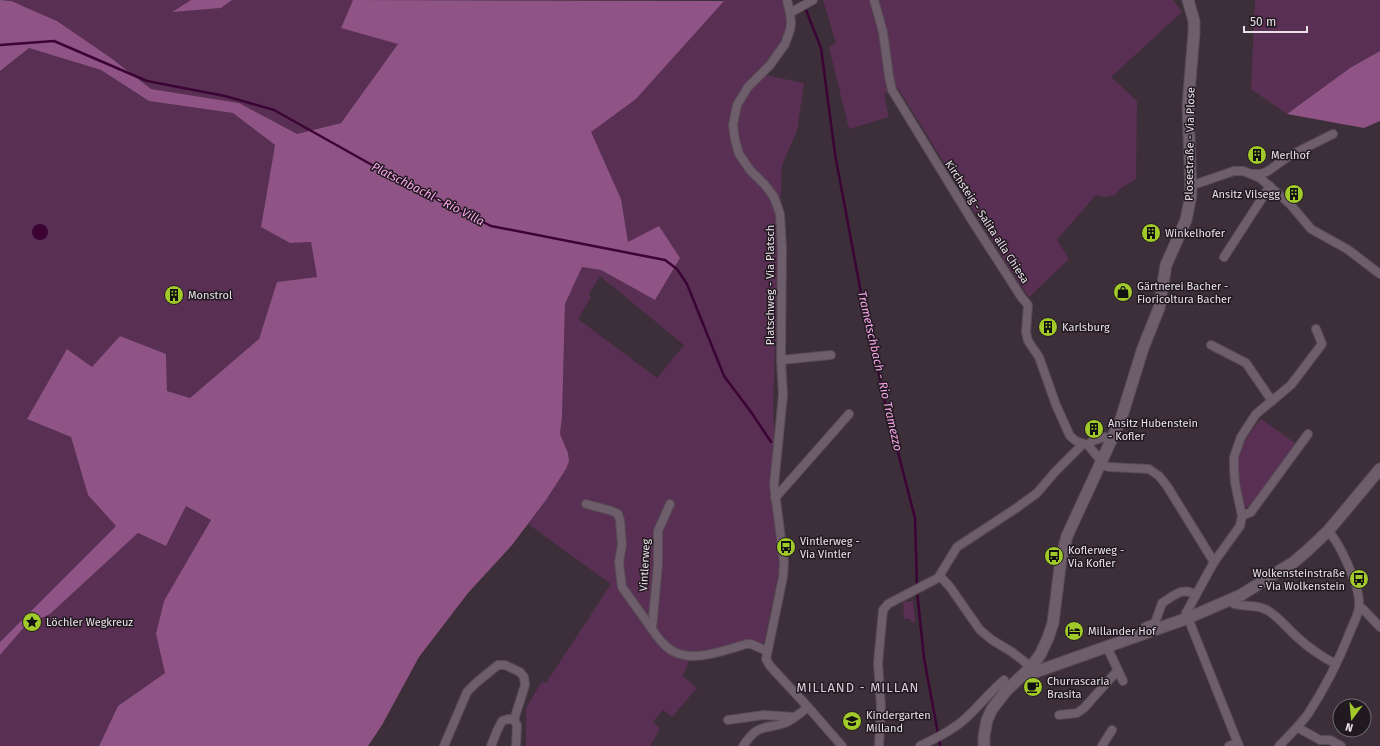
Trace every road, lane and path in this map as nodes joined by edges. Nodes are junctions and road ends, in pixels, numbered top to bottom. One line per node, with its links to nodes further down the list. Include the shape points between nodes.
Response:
1 (787, 0): 5 (street)
2 (813, 0): 5 (street)
3 (874, 0): 20 (street, Kirchsteig - Salita alla Chiesa, via 883,32 892,90 971,219 1028,305 1028,341 1039,357 1070,436)
4 (1188, 0): 8 (street, Plosestraße - Via Plose, via 1194,21 1188,105)
5 (793, 12): 15 (street, Platschweg - Via Platsch, via 785,44 774,60 748,87 737,105 733,125 739,154 774,197 780,214)
6 (1333, 134): 7 (street, via 1289,156 1268,171)
7 (1251, 174): 8 (street, via 1234,171); 9 (street)
8 (1191, 184): 21 (street, Plosestraße - Via Plose, via 1186,220 1166,265 1159,308 1143,348 1121,419)
9 (1270, 186): 10 (street); 11 (street, via 1290,204 1311,229 1347,249)
10 (1224, 257)
11 (1380, 274)
12 (1316, 329): 16 (street, via 1322,344 1291,385)
13 (1211, 345): 16 (street, via 1246,363)
14 (831, 355): 15 (street)
15 (781, 360): 23 (street, Platschweg - Via Platsch, via 783,406 774,485)
16 (1272, 401): 26 (street, via 1256,414 1241,437 1234,457 1235,483)
17 (849, 414): 23 (street)
18 (1308, 434): 26 (street, via 1251,512)
19 (1105, 437): 20 (street)
20 (1086, 445): 21 (street, Kirchsteig - Salita alla Chiesa); 29 (street, via 1037,492 957,547)
21 (1102, 462): 28 (street, via 1110,467 1149,470 1159,476); 38 (street, Plosestraße - Via Plose, via 1067,536 1058,576 1053,623)
22 (1380, 469): 27 (street)
23 (775, 498): 39 (street, Platschweg - Via Platsch, via 784,562)
24 (586, 504): 36 (street, Vintlerweg, via 618,514 622,544 619,562 622,587)
25 (670, 504): 36 (street, Vintlerweg, via 658,531 658,564)
26 (1242, 516): 28 (street, via 1240,526)
27 (1328, 531): 31 (street, via 1294,562); 32 (street, via 1339,546 1357,588)
28 (1214, 562): 30 (street)
29 (940, 576): 42 (street, via 980,630); 60 (street, via 888,604 883,610 878,663 881,707)
30 (1196, 595): 33 (street, via 1186,613); 35 (street, via 1183,591 1162,603 1156,623)
31 (1232, 600): 33 (street); 40 (street, via 1234,604 1254,605 1266,610 1314,652)
32 (1359, 608): 34 (street); 40 (street)
33 (1188, 618): 37 (street); 54 (street)
34 (1380, 626)
35 (1145, 627)
36 (652, 629): 39 (street, Vintlerweg, via 670,649 681,655 702,655 746,644)
37 (1107, 647): 41 (street); 43 (street)
38 (1044, 648): 41 (street); 42 (street, Plosestraße - Via Plose)
39 (767, 651): 47 (street, via 768,663)
40 (1336, 664): 52 (street)
41 (1056, 665): 44 (street)
42 (1031, 667): 44 (street, Plosestraße - Via Plose)
43 (1118, 670): 46 (street); 48 (street, via 1084,708 1077,713)
44 (1022, 677): 62 (street, Plosestraße - Via Plose, via 1006,691 992,709 987,720)
45 (1004, 680): 61 (street, via 966,719)
46 (1123, 681)
47 (808, 707): 49 (street); 59 (street)
48 (1059, 715)
49 (794, 717): 51 (street, via 764,715); 58 (street, via 787,723 762,727 751,735)
50 (514, 720): 55 (street, via 525,685 524,677 520,672 505,665 498,665 467,692); 56 (street, via 502,721); 57 (street, via 517,725)
51 (728, 720)
52 (1298, 727): 65 (street); 66 (street, via 1320,740 1330,740)
53 (1112, 730): 63 (street)
54 (1239, 744): 64 (street)
55 (444, 746)
56 (491, 746)
57 (516, 746)
58 (743, 746)
59 (842, 746)
60 (879, 746)
61 (920, 746)
62 (984, 746)
63 (1102, 746)
64 (1229, 746)
65 (1280, 746)
66 (1341, 746)

